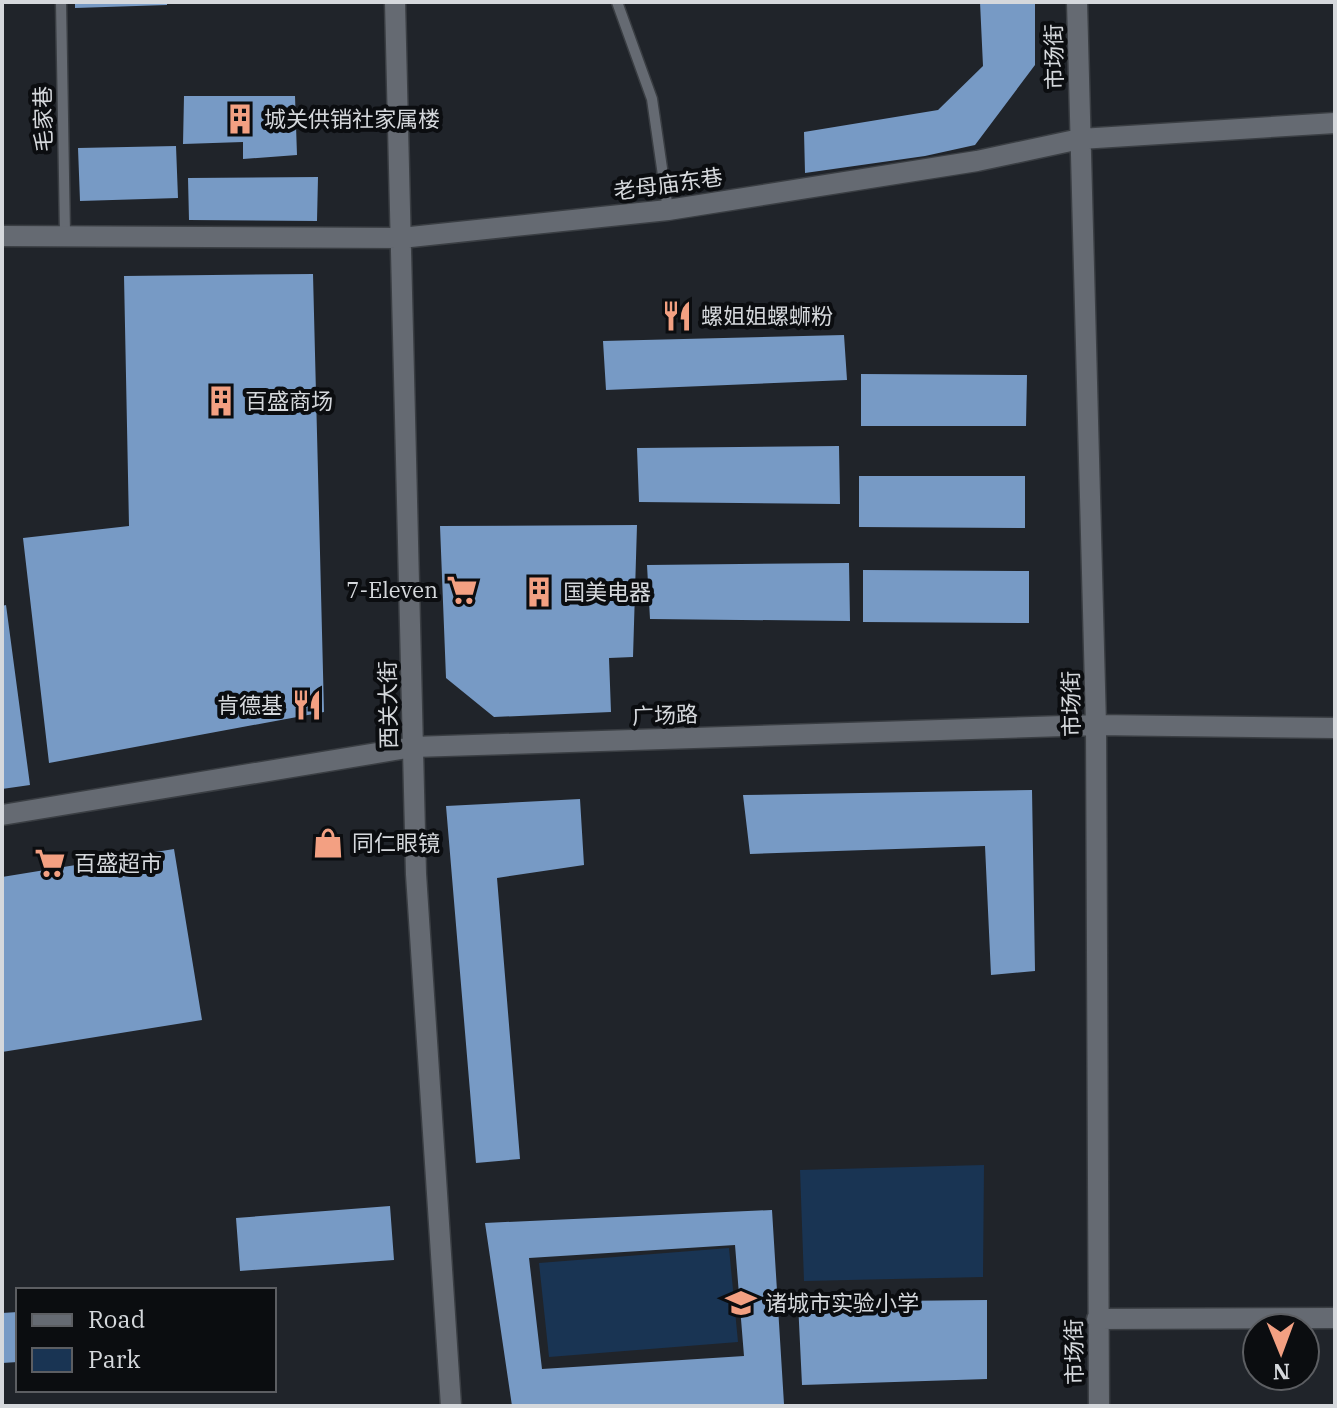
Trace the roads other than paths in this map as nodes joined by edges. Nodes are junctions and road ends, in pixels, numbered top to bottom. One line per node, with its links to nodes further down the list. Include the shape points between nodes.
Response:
1 (61, 2): 8 (lane, 毛家巷)
2 (395, 2): 10 (street, 西关大街)
3 (617, 2): 7 (lane, via 652,99)
4 (1077, 2): 6 (street, 市场街)
5 (1335, 123): 6 (street, 老母庙东巷)
6 (1080, 139): 7 (street, 老母庙东巷, via 977,161); 11 (street, 市场街)
7 (668, 210): 10 (street, 老母庙东巷)
8 (65, 234): 9 (street, 老母庙东巷); 10 (street, 老母庙东巷)
9 (2, 236)
10 (401, 238): 13 (street, 西关大街)
11 (1096, 725): 12 (street, 广场路); 13 (street, 广场路); 16 (street, 市场街)
12 (1335, 728)
13 (413, 747): 14 (street, 广场路); 17 (street, 西关大街, via 416,874)
14 (2, 815)
15 (1335, 1318): 16 (street)
16 (1097, 1319): 18 (street, 市场街)
17 (451, 1406)
18 (1099, 1406)

